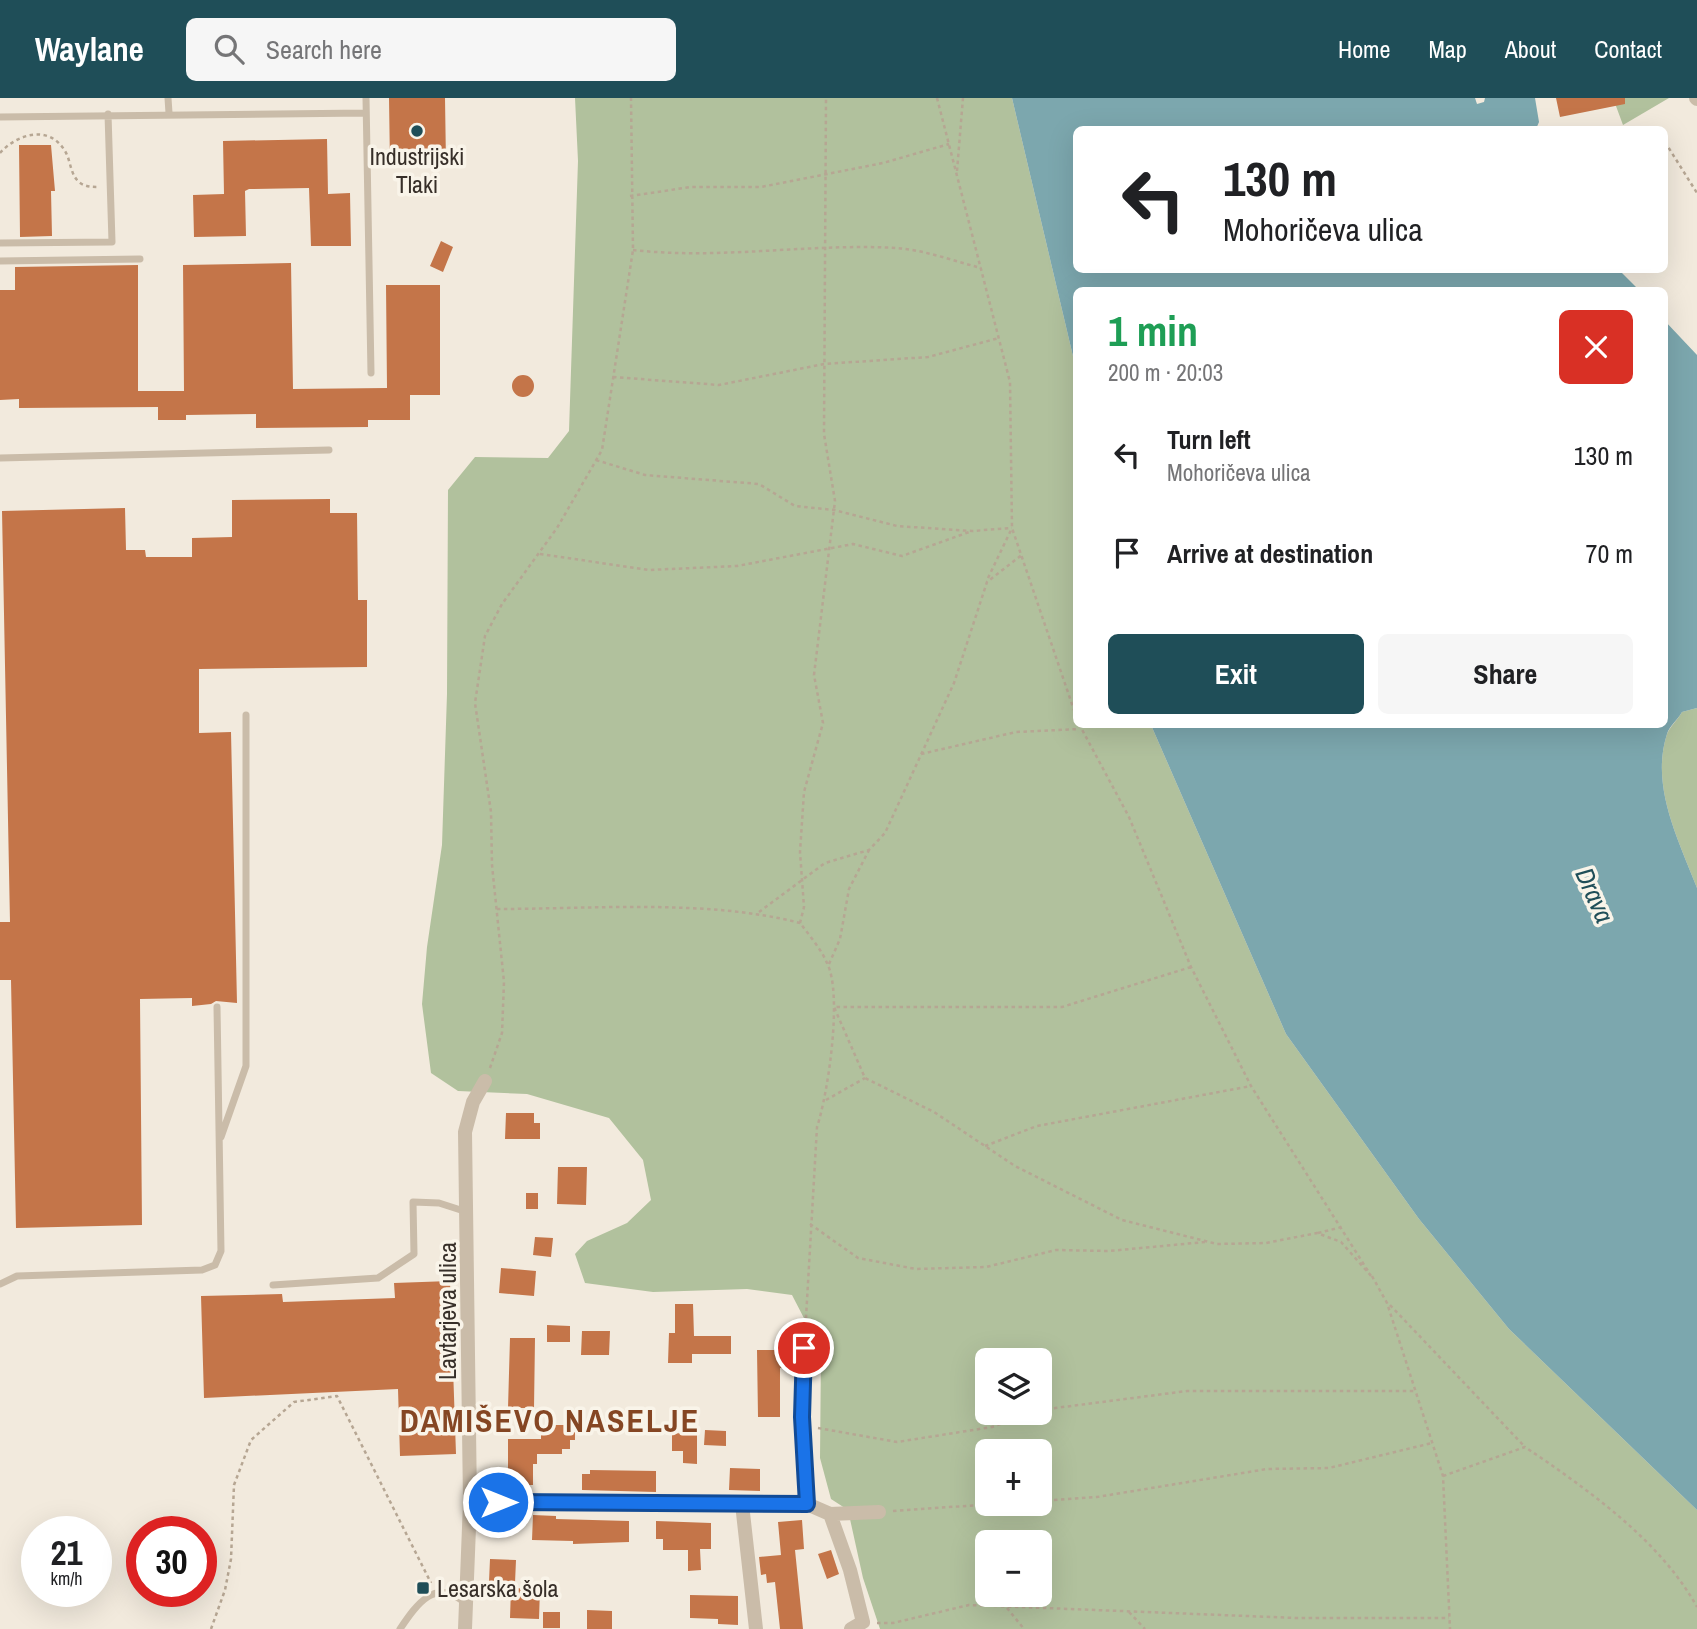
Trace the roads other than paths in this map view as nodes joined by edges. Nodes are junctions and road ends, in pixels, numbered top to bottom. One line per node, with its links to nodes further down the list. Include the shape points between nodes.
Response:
1 (169, 98): 3 (lane)
2 (366, 98): 4 (lane)
3 (169, 113): 4 (lane); 5 (lane)
4 (366, 113): 10 (lane)
5 (108, 114): 6 (lane); 7 (lane, via 111,242)
6 (0, 117)
7 (0, 243)
8 (140, 259): 9 (lane)
9 (0, 261)
10 (370, 373)
11 (329, 450): 12 (lane)
12 (0, 458)
13 (246, 715): 16 (lane, via 246,1066)
14 (216, 1007): 16 (lane)
15 (485, 1081): 17 (street, Lavtarjeva ulica, via 473,1102 465,1132)
16 (219, 1140): 18 (lane, via 221,1251 215,1265 202,1270 17,1276)
17 (467, 1212): 19 (lane, via 439,1203 413,1202 414,1254 377,1278); 21 (street, Lavtarjeva ulica)
18 (0, 1284)
19 (273, 1285)
20 (804, 1348): 23 (street)
21 (470, 1502): 22 (street); 26 (street, Lavtarjeva ulica)
22 (742, 1504): 23 (street); 30 (street)
23 (807, 1504): 25 (street)
24 (879, 1512): 25 (street)
25 (830, 1514): 27 (street, via 850,1570)
26 (466, 1605): 28 (lane, via 449,1593 436,1592 419,1603); 29 (street, Lavtarjeva ulica)
27 (857, 1626)
28 (400, 1629)
29 (465, 1629)
30 (757, 1629)

